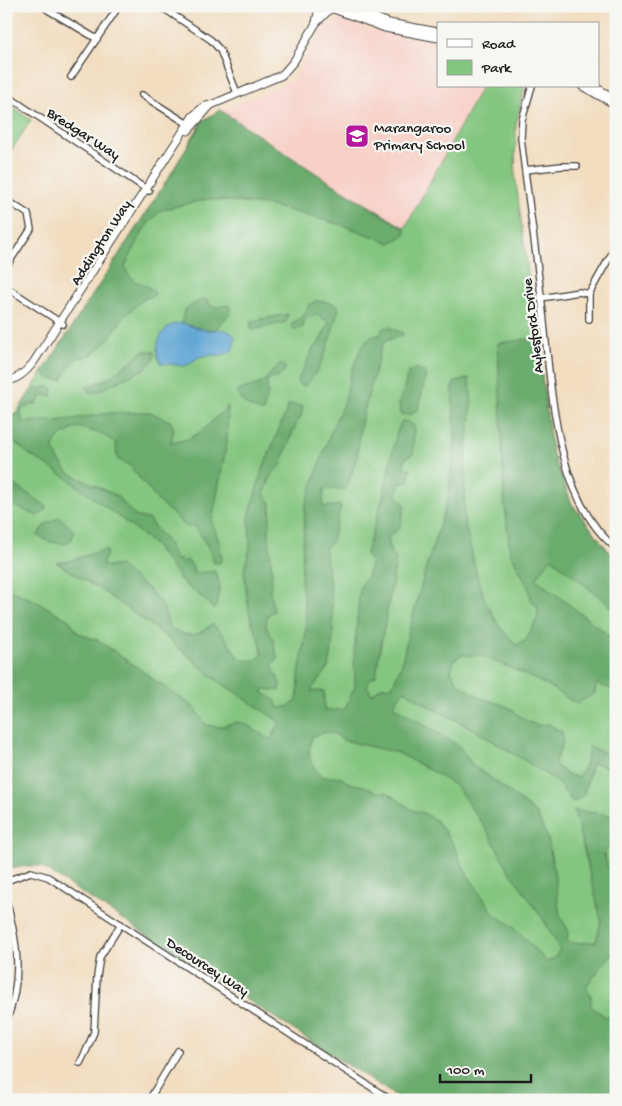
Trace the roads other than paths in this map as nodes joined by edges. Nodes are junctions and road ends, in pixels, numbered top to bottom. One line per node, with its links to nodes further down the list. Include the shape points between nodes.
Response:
1 (44, 6): 9 (street)
2 (119, 6): 9 (street)
3 (160, 6): 14 (street, via 211,40 220,50)
4 (345, 6): 7 (street, via 389,23)
5 (327, 7): 6 (street, Addington Way); 6 (street, Addington Way); 8 (street, via 385,28)
6 (316, 23): 14 (street, Addington Way, via 287,70 276,78)
7 (437, 32)
8 (437, 38)
9 (97, 39): 10 (street)
10 (71, 77)
11 (531, 88): 21 (street, Aylesford Drive, via 522,120)
12 (586, 88): 18 (street)
13 (597, 88): 17 (street)
14 (237, 93): 19 (street, Addington Way, via 211,105)
15 (6, 95): 22 (street, Bredgar Way)
16 (142, 96): 19 (street)
17 (616, 99)
18 (616, 105)
19 (189, 125): 22 (street, Addington Way)
20 (577, 166): 21 (street)
21 (525, 170): 28 (street, Aylesford Drive)
22 (147, 189): 30 (street, Addington Way)
23 (6, 200): 25 (street, via 28,214 31,229)
24 (616, 246): 27 (street)
25 (6, 267)
26 (6, 285): 30 (street)
27 (589, 294): 28 (street, via 579,292); 29 (street)
28 (542, 298): 33 (street, Aylesford Drive, via 561,448 586,514 607,542)
29 (589, 319)
30 (61, 323): 31 (street, Addington Way, via 28,370); 32 (street, Addington Way, via 36,367 16,383)
31 (6, 382)
32 (6, 385)
33 (616, 548)
34 (6, 881): 36 (street, Decourcey Way, via 31,872 48,878)
35 (6, 900): 37 (street, via 15,934 18,977)
36 (121, 924): 39 (street, via 100,957 94,1032); 43 (street, Decourcey Way)
37 (6, 1022)
38 (178, 1052): 40 (street)
39 (80, 1063)
40 (149, 1100)
41 (236, 1100): 42 (street)
42 (249, 1100)
43 (391, 1100)

